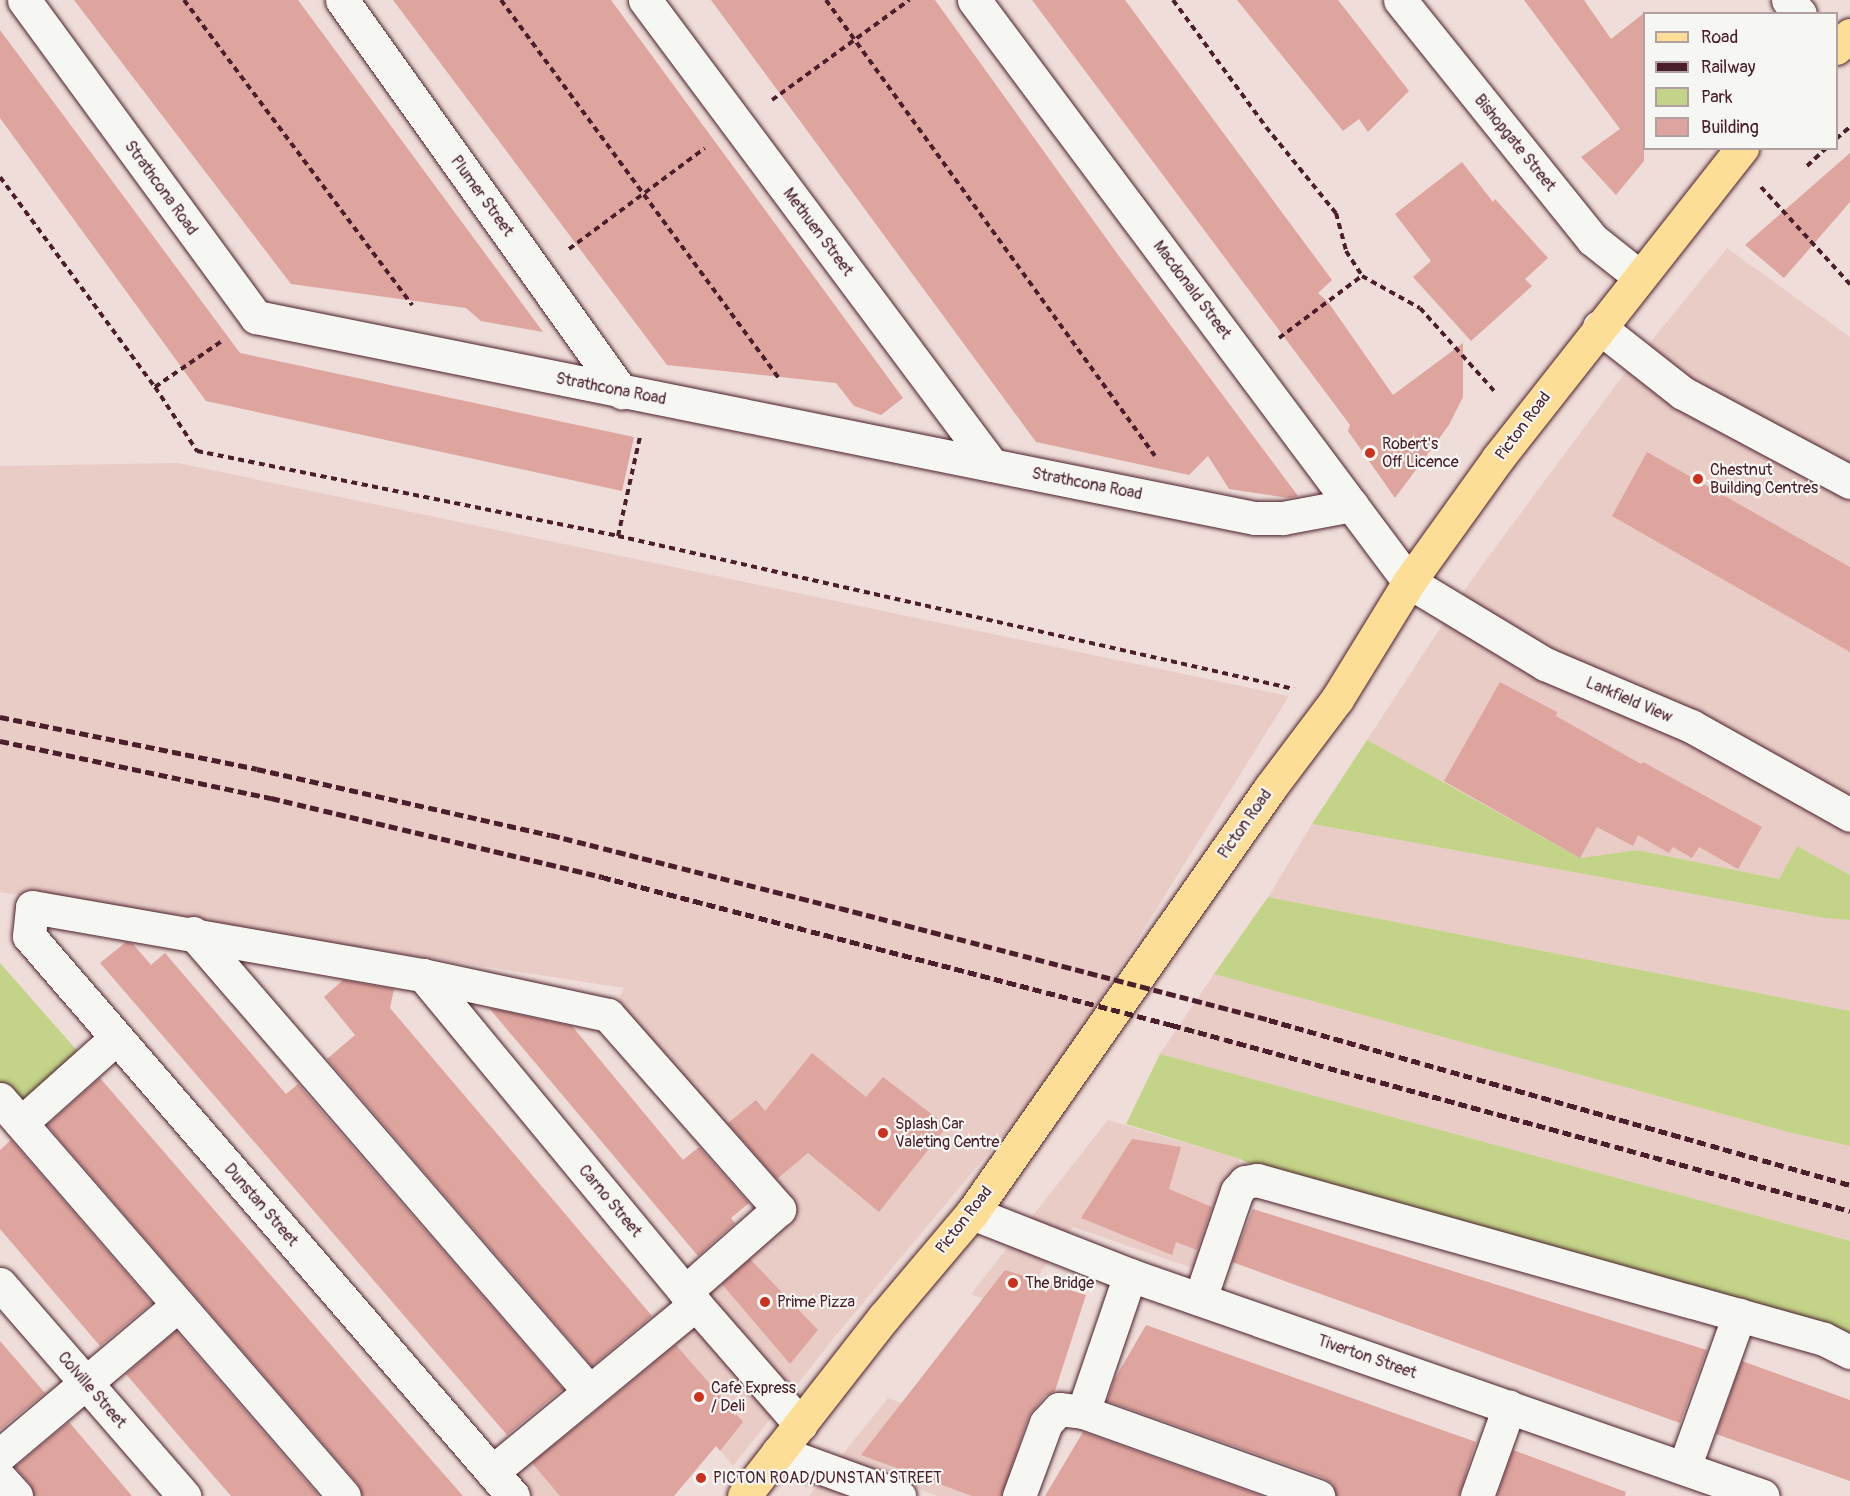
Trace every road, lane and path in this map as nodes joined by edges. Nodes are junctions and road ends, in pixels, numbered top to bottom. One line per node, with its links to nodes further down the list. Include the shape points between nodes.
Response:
1 (24, 0): 23 (street, Strathcona Road)
2 (184, 0): 25 (path)
3 (342, 0): 28 (street, Plumer Street)
4 (501, 0): 30 (path)
5 (645, 0): 31 (street, Methuen Street)
6 (826, 0): 33 (path)
7 (974, 0): 26 (street, Macdonald Street)
8 (1173, 0): 20 (path, via 1266,127 1336,213 1346,250)
9 (1400, 0): 21 (street, Bishopgate Street, via 1592,239)
10 (1788, 0): 11 (street)
11 (1798, 12)
12 (1850, 35): 13 (main road)
13 (1838, 46)
14 (1850, 127): 15 (path)
15 (1838, 137)
16 (1824, 150): 18 (path)
17 (1737, 154): 21 (main road, Picton Road); 22 (path)
18 (1807, 166)
19 (0, 177): 27 (path)
20 (1362, 276): 26 (path); 29 (path, via 1420,308)
21 (1640, 277): 24 (main road, Picton Road)
22 (1850, 284)
23 (256, 317): 25 (street, Strathcona Road); 27 (path)
24 (1599, 327): 29 (main road, Picton Road); 32 (street, via 1683,393)
25 (450, 357): 28 (street, Strathcona Road)
26 (1246, 362): 34 (street, Macdonald Street)
27 (155, 387): 35 (path, via 197,451)
28 (636, 394): 30 (street, Strathcona Road); 35 (path)
29 (1524, 423): 36 (main road, Picton Road)
30 (817, 430): 31 (street, Strathcona Road)
31 (992, 465): 33 (street, Strathcona Road)
32 (1850, 482)
33 (1191, 505): 34 (street, Strathcona Road, via 1256,518 1283,518)
34 (1352, 505): 36 (street, Macdonald Street)
35 (618, 536): 37 (path)
36 (1409, 582): 37 (main road, Picton Road); 38 (street, Larkfield View, via 1545,664 1691,726)
37 (1337, 699): 44 (main road, Picton Road)
38 (1850, 815)
39 (193, 933): 40 (street); 41 (street, Dunstan Street, via 32,907 28,936); 53 (street)
40 (423, 975): 47 (street, Carno Street); 47 (street, via 608,1015 779,1209)
41 (116, 1038): 43 (street); 61 (street, Dunstan Street)
42 (0, 1099): 43 (street)
43 (21, 1123): 49 (street)
44 (972, 1212): 45 (street, Tiverton Street); 56 (main road, Picton Road)
45 (1130, 1275): 48 (street, Tiverton Street); 55 (street)
46 (0, 1284): 52 (street, Colville Street)
47 (691, 1298): 53 (street); 56 (street, Carno Street)
48 (1200, 1299): 50 (street, via 1237,1191 1245,1182 1257,1180); 54 (street, Tiverton Street)
49 (178, 1305): 52 (street); 64 (street)
50 (1739, 1315): 51 (street, via 1824,1339); 59 (street)
51 (1850, 1352)
52 (87, 1384): 58 (street); 63 (street, Colville Street)
53 (589, 1391): 61 (street)
54 (1509, 1407): 59 (street, Tiverton Street); 69 (street)
55 (1083, 1412): 67 (street, via 1059,1409 1046,1424); 68 (street)
56 (801, 1425): 57 (main road, Picton Road)
57 (778, 1452): 65 (main road, Picton Road); 66 (street)
58 (0, 1455)
59 (1684, 1468): 70 (street, Tiverton Street)
60 (0, 1478): 62 (street)
61 (502, 1484)
62 (16, 1496)
63 (184, 1496)
64 (344, 1496)
65 (744, 1496)
66 (899, 1496)
67 (1019, 1496)
68 (1318, 1496)
69 (1478, 1496)
70 (1763, 1496)

